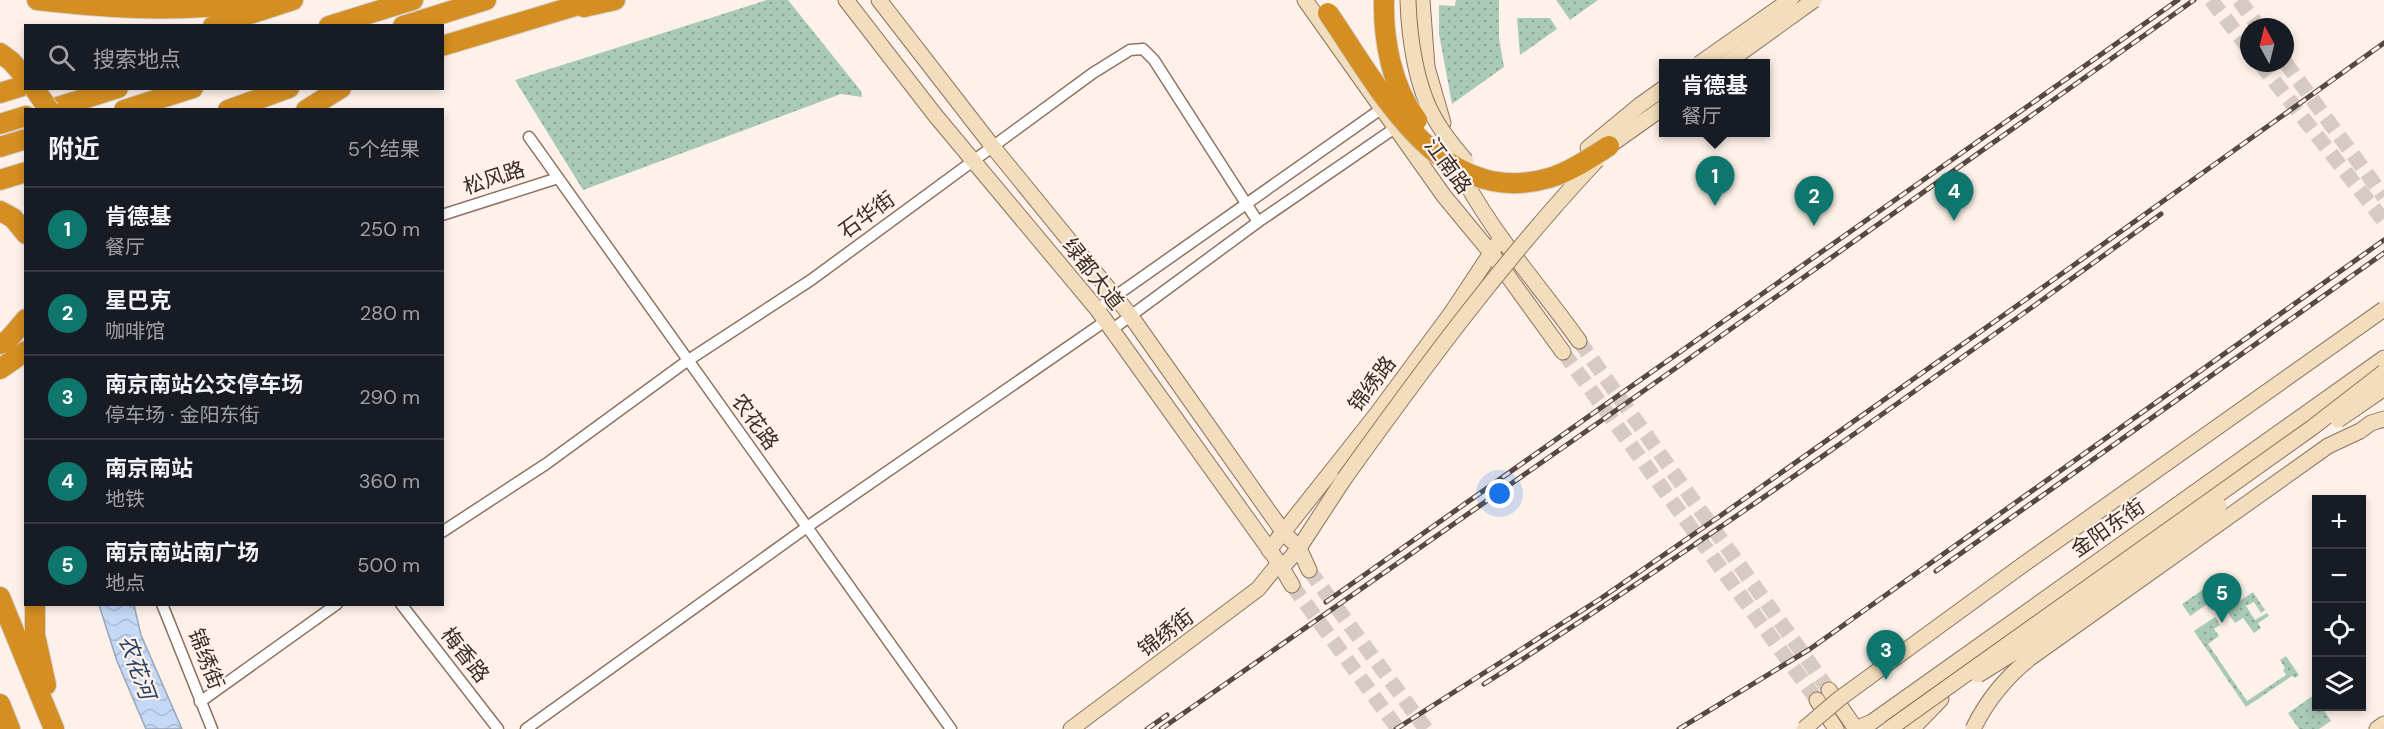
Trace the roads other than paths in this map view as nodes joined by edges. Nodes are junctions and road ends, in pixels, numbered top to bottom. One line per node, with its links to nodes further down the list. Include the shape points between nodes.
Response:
1 (42, 0): 2 (highway, via 155,8)
2 (257, 0)
3 (293, 0): 19 (highway)
4 (413, 0): 20 (highway)
5 (595, 0): 18 (highway)
6 (615, 0): 18 (highway)
7 (846, 0): 51 (main road, 绿都大道)
8 (879, 0): 49 (main road, 绿都大道)
9 (1305, 0): 40 (main road, 江南路)
10 (1378, 0): 58 (main road, via 1378,47 1388,84)
11 (1384, 0): 52 (highway, bridge, via 1386,38 1405,103 1444,149)
12 (1408, 0): 52 (main road, bridge, via 1409,27 1434,119)
13 (1422, 0): 64 (main road, 江南路, via 1432,93 1468,189)
14 (1790, 0): 24 (main road, bridge)
15 (1815, 0): 25 (main road, bridge)
16 (478, 3): 21 (highway)
17 (1324, 7): 57 (highway, bridge, via 1396,112 1420,140 1462,172)
18 (549, 15): 22 (highway)
19 (219, 24)
20 (336, 24)
21 (408, 24)
22 (444, 45)
23 (0, 53): 26 (highway)
24 (1705, 59)
25 (1731, 59)
26 (24, 76)
27 (24, 86): 34 (highway)
28 (35, 90): 35 (highway, bridge)
29 (112, 90): 36 (highway)
30 (188, 90): 37 (highway)
31 (284, 90): 38 (highway)
32 (337, 90): 39 (highway)
33 (1659, 92): 50 (main road)
34 (0, 93)
35 (47, 108)
36 (54, 108)
37 (130, 108)
38 (234, 108)
39 (309, 108)
40 (1381, 109): 44 (main road, 江南路); 59 (street)
41 (1659, 111): 47 (main road)
42 (24, 117): 43 (highway)
43 (0, 124)
44 (1395, 128): 58 (main road, 江南路); 62 (street)
45 (529, 137): 55 (street, 农花路)
46 (24, 140): 48 (highway)
47 (1609, 146): 53 (highway, bridge); 87 (main road, bridge, via 1484,289 1344,479)
48 (0, 147)
49 (993, 147): 51 (street, 石华街); 59 (street, 石华街, via 1093,74 1130,50 1143,49 1154,60); 66 (main road, 绿都大道)
50 (1588, 148): 52 (highway, via 1560,164 1522,175); 53 (highway)
51 (975, 161): 70 (main road, 绿都大道); 76 (street, 石华街, via 811,280)
52 (1472, 164): 57 (highway)
53 (1567, 170): 57 (highway, bridge, via 1550,178)
54 (24, 173): 56 (highway)
55 (558, 178): 61 (street, 松风路); 76 (street, 农花路)
56 (0, 180)
57 (1519, 183)
58 (1444, 196): 65 (main road, 江南路)
59 (1244, 203): 62 (street, 石华街); 66 (street)
60 (0, 211): 63 (highway, via 13,218)
61 (444, 214)
62 (1258, 222): 68 (street)
63 (24, 232)
64 (1501, 238): 65 (main road, 锦绣路); 71 (main road, 江南路)
65 (1492, 254): 74 (main road, 江南路); 86 (main road, 锦绣路, via 1376,415)
66 (1116, 296): 68 (main road, 绿都大道); 70 (street)
67 (2384, 309): 107 (main road, bridge, via 1922,638)
68 (1130, 315): 70 (street); 86 (main road, 绿都大道)
69 (24, 321): 72 (highway)
70 (1104, 321): 84 (street); 88 (main road, 绿都大道)
71 (1580, 341)
72 (4, 342)
73 (24, 352): 77 (highway)
74 (1563, 352)
75 (2384, 358): 99 (main road, 金阳东街)
76 (687, 361): 84 (street, 农花路); 85 (street, 石华街, via 546,464)
77 (0, 369)
78 (2384, 372): 80 (main road, bridge)
79 (2381, 387): 80 (main road, bridge); 111 (main road, bridge, via 2022,647 1941,699)
80 (2337, 409): 110 (main road, bridge)
81 (2384, 419): 83 (main road)
82 (2384, 426): 83 (main road)
83 (2360, 430): 112 (main road, bridge, via 2328,446 2009,674 1984,706)
84 (807, 526): 104 (street); 105 (street, 农花路)
85 (444, 531)
86 (1284, 533): 87 (main road, 绿都大道); 88 (main road, 锦绣路)
87 (1299, 548): 88 (main road); 89 (main road, 绿都大道)
88 (1277, 560): 90 (main road, 绿都大道); 106 (main road, 锦绣街, via 1258,590)
89 (1309, 570)
90 (1292, 585)
91 (0, 597): 101 (highway)
92 (35, 606): 101 (highway, via 35,635)
93 (163, 606): 96 (street, 锦绣街)
94 (334, 606): 96 (street)
95 (403, 606): 103 (street, 梅香路)
96 (200, 702): 102 (street, 锦绣街)
97 (0, 704): 100 (highway)
98 (2384, 724): 113 (main road)
99 (1874, 726): 109 (main road, 金阳东街)
100 (10, 729)
101 (55, 729)
102 (212, 729)
103 (498, 729)
104 (526, 729)
105 (951, 729)
106 (1071, 729)
107 (1804, 729)
108 (1836, 729): 109 (main road, via 1823,695)
109 (1855, 729)
110 (1889, 729)
111 (1912, 729)
112 (1973, 729)
113 (2377, 729)

